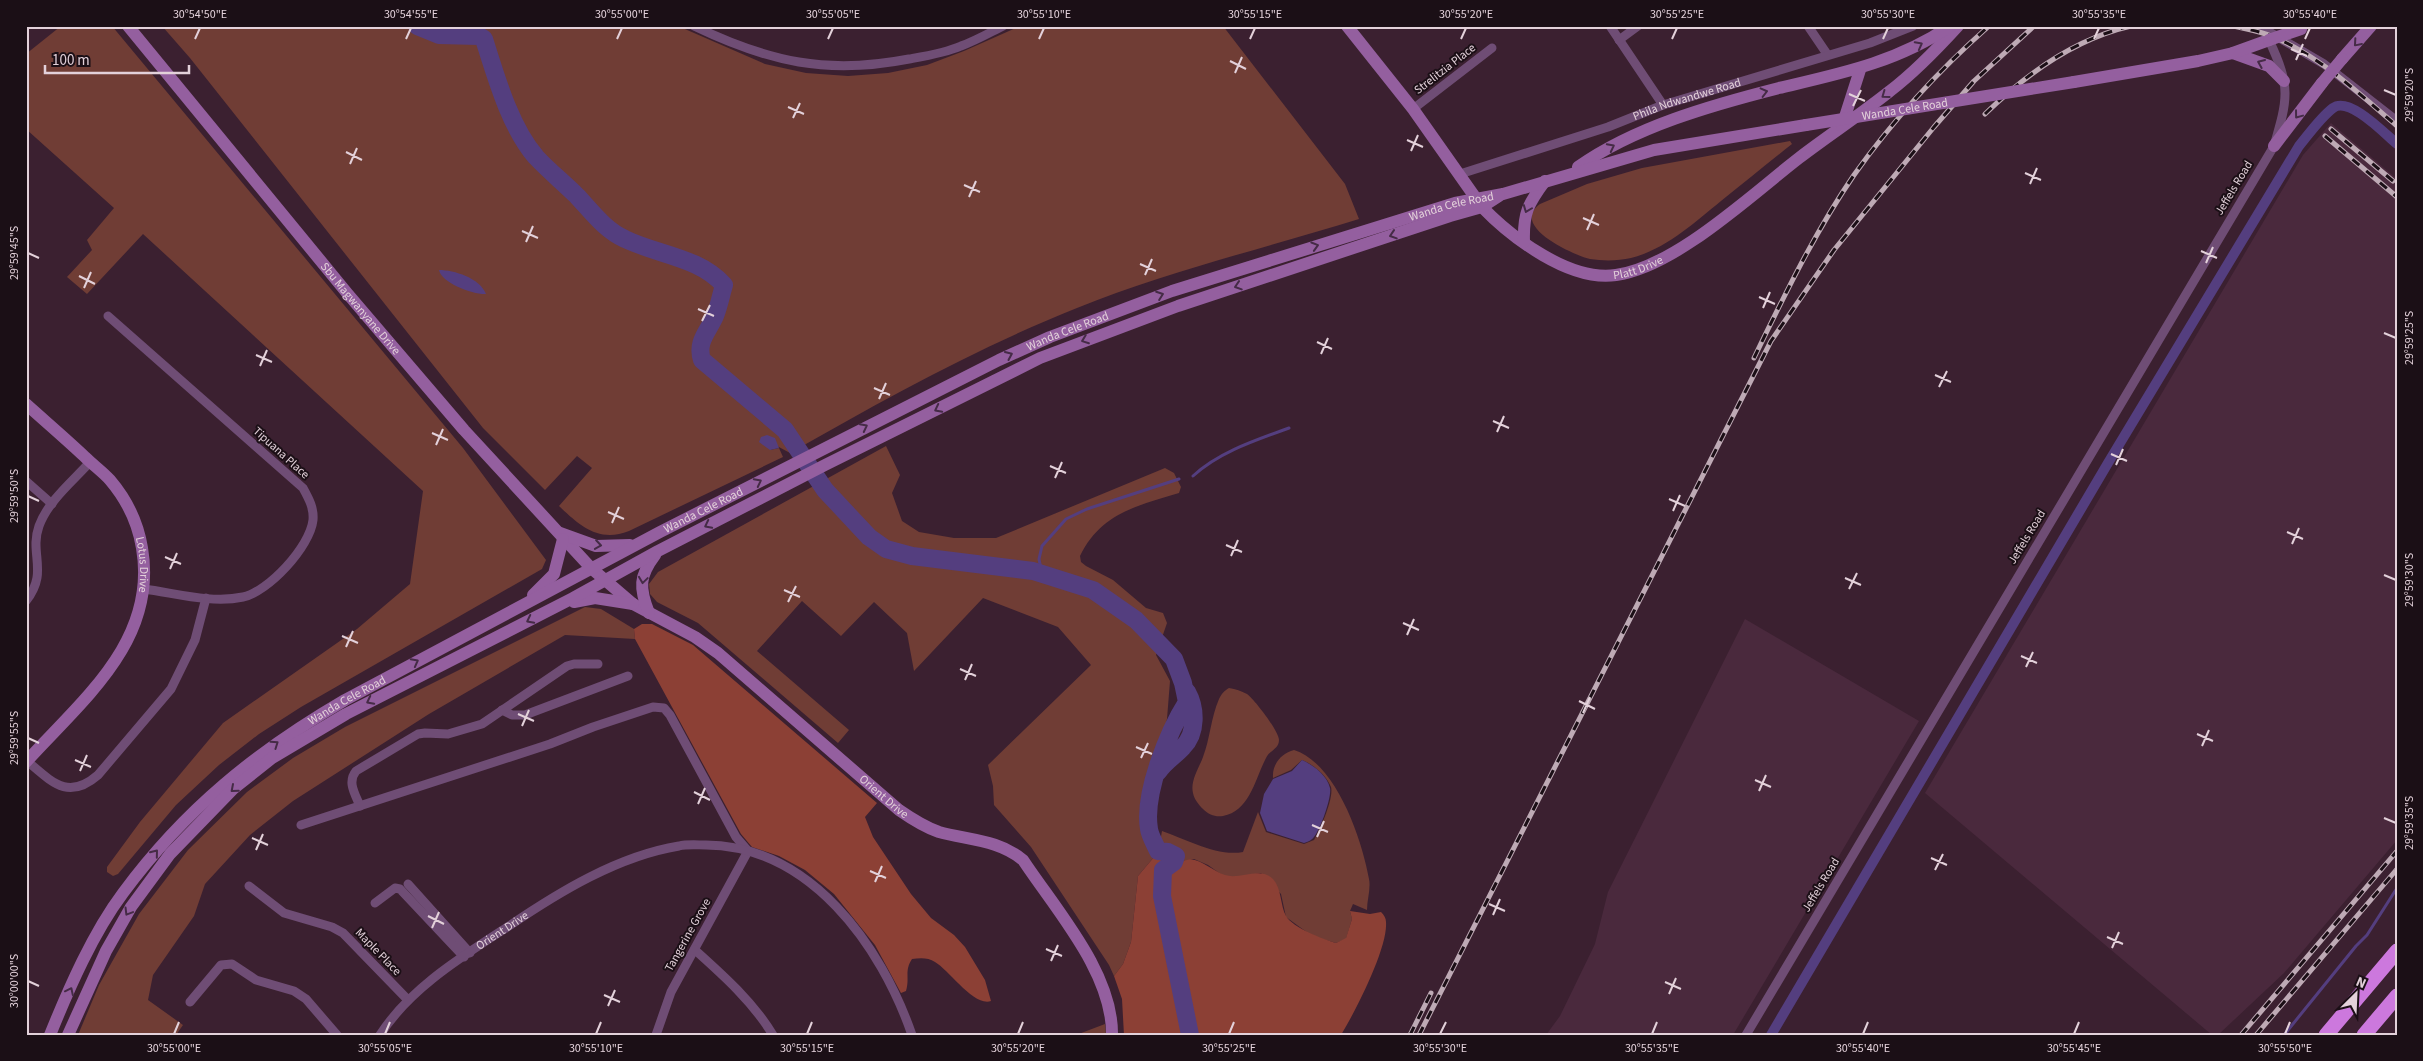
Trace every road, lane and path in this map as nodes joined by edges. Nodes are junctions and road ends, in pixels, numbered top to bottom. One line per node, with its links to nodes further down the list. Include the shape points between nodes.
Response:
1 (128, 26): 36 (main road, Sbu Magwanyane Drive, via 359,307)
2 (694, 26): 3 (street, via 740,46 788,61 813,66 843,66 878,65 961,47)
3 (1003, 26)
4 (1347, 26): 22 (main road, Platt Drive)
5 (1610, 26): 14 (street)
6 (1638, 26): 14 (street)
7 (1808, 26): 18 (street)
8 (1913, 26): 18 (street, Phila Ndwandwe Road, via 1870,43)
9 (1950, 26): 19 (main road, Phila Ndwandwe Road, one-way to 9, via 1912,49)
10 (1958, 26): 24 (main road, Platt Drive, one-way to 24, via 1891,91)
11 (2259, 26): 23 (street, via 2324,64)
12 (2371, 26): 25 (main road, one-way to 25, bridge)
13 (2303, 28): 15 (main road, Wanda Cele Road, bridge)
14 (1619, 40): 21 (street)
15 (2263, 42): 17 (main road, Wanda Cele Road); 20 (street, Jeffels Road, via 2276,56)
16 (1492, 48): 22 (street, Strelitzia Place)
17 (2233, 53): 20 (main road, one-way to 17, via 2269,66); 26 (main road, Wanda Cele Road, bridge, via 1654,150)
18 (1827, 54): 21 (street, Phila Ndwandwe Road)
19 (1860, 70): 24 (main road); 26 (main road, Phila Ndwandwe Road, one-way to 19, via 1611,146 1686,116 1742,98)
20 (2284, 81): 25 (street, Jeffels Road, via 2286,103)
21 (1663, 105): 27 (street, Phila Ndwandwe Road, via 1608,127)
22 (1413, 109): 27 (main road, Platt Drive)
23 (2397, 121)
24 (1842, 126): 30 (main road, Platt Drive, via 1687,246 1646,267 1615,276 1580,272 1549,260)
25 (2274, 146): 72 (street, Jeffels Road)
26 (1570, 173): 28 (main road, Wanda Cele Road)
27 (1460, 174): 29 (main road, Platt Drive)
28 (1545, 181): 29 (main road, Wanda Cele Road); 30 (main road, one-way to 30, via 1524,216)
29 (1479, 202): 30 (main road, Platt Drive, via 1494,219); 37 (main road, Wanda Cele Road, one-way to 29, via 999,360 1109,314 1259,263); 38 (main road, Wanda Cele Road, one-way to 38, via 1450,216 1178,306 1056,352 1007,373)
30 (1524, 242)
31 (108, 316): 42 (street, Tipuana Place, via 303,488 310,501 312,527 299,550 276,578 258,592 244,597)
32 (26, 404): 33 (main road, Lotus Drive)
33 (90, 462): 35 (street); 41 (main road, Lotus Drive, via 109,479 130,510 140,534)
34 (26, 481): 35 (street)
35 (52, 504): 43 (street, via 39,527 38,579)
36 (560, 536): 37 (main road, one-way to 37, via 596,546); 39 (main road, Sbu Magwanyane Drive); 46 (main road, via 554,574)
37 (640, 543): 39 (main road, Wanda Cele Road)
38 (658, 551): 40 (main road, Wanda Cele Road); 47 (main road, one-way to 47, via 645,568 642,578 643,599)
39 (591, 568): 40 (main road, Sbu Magwanyane Drive); 46 (main road, Wanda Cele Road)
40 (604, 580): 44 (main road, Orient Drive); 45 (main road, Wanda Cele Road)
41 (144, 589): 42 (street, Tipuana Place); 51 (main road, Lotus Drive, via 131,637 118,658)
42 (206, 598): 51 (street, via 197,634 171,689 98,775 87,784 70,789 55,783)
43 (26, 601)
44 (633, 604): 45 (main road, via 595,598); 47 (main road, Orient Drive)
45 (559, 605): 65 (main road, Wanda Cele Road, one-way to 65, via 346,714 272,758 234,788 170,854 131,907 106,950)
46 (522, 606): 64 (main road, Wanda Cele Road, one-way to 46, via 97,936 122,894 172,833 218,788 297,728)
47 (649, 613): 71 (main road, Orient Drive, via 718,653 918,824 1010,850 1023,860 1102,983 1112,1016)
48 (598, 664): 50 (street, via 566,666)
49 (628, 676): 50 (street, via 525,715 512,715)
50 (502, 710): 52 (street, via 482,724 456,732 418,734 356,771 352,786)
51 (26, 762)
52 (360, 806): 53 (street); 54 (street, via 659,707 670,714 736,837)
53 (301, 825)
54 (748, 850): 58 (street, Tangerine Grove); 60 (street, Orient Drive, via 681,845 624,862 536,907); 70 (street, Orient Drive, via 792,869 833,902 870,949 888,980)
55 (408, 884): 60 (street)
56 (248, 886): 62 (street, Maple Place, via 284,914 342,933)
57 (375, 903): 60 (street, via 395,888 400,889)
58 (695, 950): 68 (street, Tangerine Grove, via 671,992); 69 (street, via 727,979 764,1020)
59 (2397, 951): 73 (highway)
60 (467, 955): 62 (street, Orient Drive)
61 (2397, 996): 74 (highway)
62 (408, 1000): 67 (street, Orient Drive)
63 (190, 1002): 66 (street, via 221,965 232,964 256,980 300,995)
64 (50, 1035)
65 (68, 1035)
66 (337, 1035)
67 (380, 1035)
68 (656, 1035)
69 (773, 1035)
70 (912, 1035)
71 (1112, 1035)
72 (1746, 1035)
73 (2326, 1035)
74 (2364, 1035)

